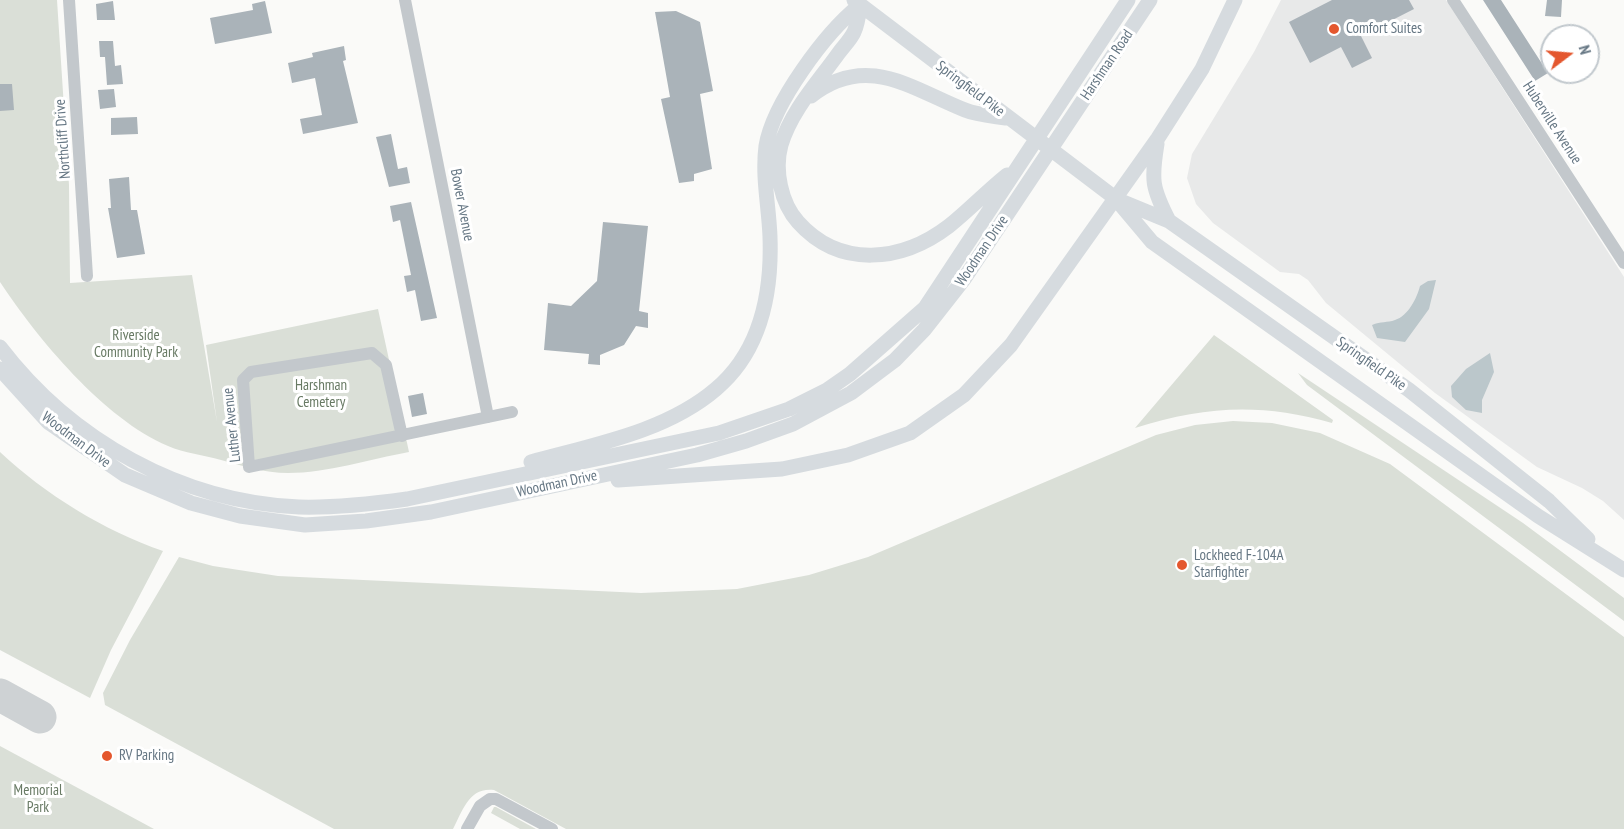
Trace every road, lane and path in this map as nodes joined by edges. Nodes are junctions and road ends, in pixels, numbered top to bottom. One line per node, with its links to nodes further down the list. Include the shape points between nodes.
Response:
1 (69, 0): 17 (street, Northcliff Drive)
2 (405, 0): 21 (street, Bower Avenue)
3 (1128, 0): 11 (main road, Harshman Road)
4 (1150, 0): 12 (main road, Harshman Road)
5 (1235, 0): 10 (main road, via 1202,69)
6 (1453, 0): 16 (street, Huberville Avenue)
7 (857, 2): 8 (main road, via 855,31); 9 (main road, Springfield Pike); 24 (main road, via 797,81 771,128 765,161 770,246 767,297 751,349 734,371 695,404 638,430)
8 (797, 111): 9 (main road, via 833,82 867,75 899,80 967,111); 13 (main road, via 780,148 780,184 786,202 808,233 845,254 886,256 926,240 948,227)
9 (1010, 119): 14 (main road, Springfield Pike)
10 (1158, 138): 14 (main road); 15 (main road, via 1153,183)
11 (1025, 154): 13 (main road, Woodman Drive)
12 (1039, 164): 23 (main road, Woodman Drive, via 964,279 924,330 895,360 851,393 794,424 746,441 697,455)
13 (1016, 167): 24 (main road, Woodman Drive, via 924,308 827,390 789,409 719,433)
14 (1115, 198): 15 (main road, Springfield Pike); 23 (main road, via 1011,345 964,395 910,432 848,455 782,469); 25 (main road, Springfield Pike, via 1152,242 1538,516)
15 (1169, 221): 25 (main road, Springfield Pike, via 1414,394 1549,501)
16 (1624, 263)
17 (87, 276)
18 (0, 347): 24 (main road, Woodman Drive, via 33,386 79,427 131,460 172,479 228,497 298,507)
19 (0, 369): 23 (main road, Woodman Drive, via 48,422 124,476 240,516 305,525 366,521 431,512)
20 (512, 412): 21 (street, Luther Avenue)
21 (488, 417): 22 (street, Luther Avenue)
22 (402, 436): 22 (street, Luther Avenue, via 249,467 243,380 251,372 372,353 386,365)
23 (535, 488)
24 (407, 499)
25 (1607, 557): 26 (main road, Springfield Pike)
26 (1624, 570)
27 (467, 829): 28 (street, via 480,806 490,799)
28 (552, 829)

